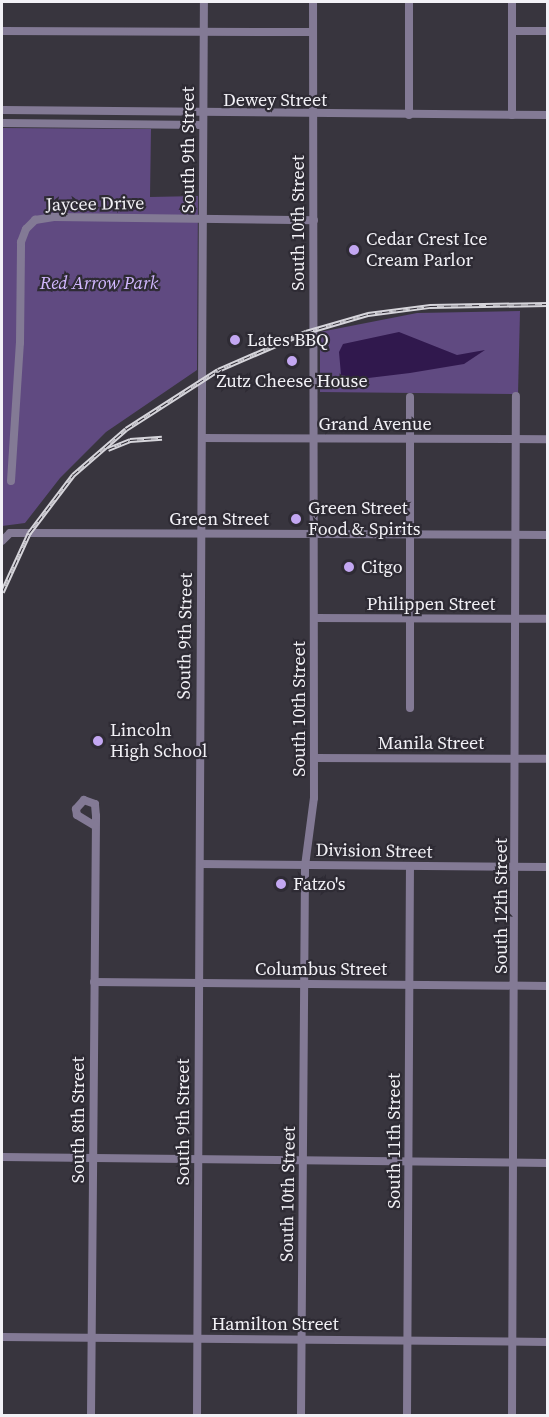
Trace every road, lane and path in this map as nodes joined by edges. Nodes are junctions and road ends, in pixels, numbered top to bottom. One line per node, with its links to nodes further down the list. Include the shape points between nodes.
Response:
1 (204, 2): 8 (street, South 9th Street)
2 (313, 2): 9 (street, South 10th Street)
3 (409, 2): 14 (street)
4 (512, 2): 6 (street)
5 (2, 31): 8 (street)
6 (512, 31): 7 (street); 15 (street)
7 (548, 31)
8 (204, 32): 9 (street); 12 (street, South 9th Street)
9 (313, 32): 13 (street, South 10th Street)
10 (2, 109): 11 (street, Dewey Street)
11 (99, 112): 12 (street, Dewey Street); 18 (street)
12 (203, 115): 13 (street, Dewey Street); 19 (street, South 9th Street)
13 (314, 115): 14 (street, Dewey Street); 21 (street, South 10th Street)
14 (409, 115): 15 (street, Dewey Street)
15 (512, 115): 16 (street, Dewey Street)
16 (548, 115)
17 (2, 123): 18 (street, Dewey Street)
18 (99, 125): 19 (street, Dewey Street)
19 (203, 125): 20 (street, South 9th Street)
20 (203, 219): 21 (street, Jaycee Drive); 24 (street, South 9th Street); 29 (street, Jaycee Drive, via 54,217 35,220 26,229 19,265 20,343)
21 (314, 220): 25 (street, South 10th Street)
22 (516, 396): 27 (street, South 12th Street)
23 (410, 397): 26 (street)
24 (202, 438): 25 (street, Grand Avenue); 30 (street, South 9th Street)
25 (314, 439): 26 (street, Grand Avenue); 31 (street, South 10th Street)
26 (410, 439): 27 (street, Grand Avenue); 32 (street)
27 (516, 439): 28 (street, Grand Avenue); 33 (street, South 12th Street)
28 (548, 439)
29 (11, 481)
30 (201, 534): 31 (street, Green Street); 35 (street, Green Street, via 10,533); 45 (street, South 9th Street)
31 (314, 534): 32 (street, Green Street); 36 (street, South 10th Street)
32 (409, 534): 33 (street, Green Street); 37 (street)
33 (516, 535): 34 (street, Green Street); 38 (street, South 12th Street)
34 (548, 535)
35 (2, 541)
36 (314, 618): 37 (street, Philippen Street); 41 (street, South 10th Street)
37 (411, 618): 38 (street, Philippen Street); 40 (street)
38 (515, 619): 39 (street, Philippen Street); 42 (street, South 12th Street)
39 (548, 619)
40 (410, 708)
41 (314, 758): 42 (street, Manila Street); 46 (street, South 10th Street, via 314,798)
42 (516, 758): 43 (street, Manila Street); 48 (street, South 12th Street)
43 (548, 759)
44 (95, 826): 50 (street, South 8th Street)
45 (200, 864): 46 (street, Division Street); 51 (street, South 9th Street)
46 (305, 866): 47 (street, Division Street); 52 (street, South 10th Street)
47 (410, 867): 48 (street, Division Street); 53 (street, South 11th Street)
48 (516, 867): 49 (street, Division Street); 54 (street, South 12th Street)
49 (548, 867)
50 (94, 982): 51 (street, Columbus Street); 57 (street, South 8th Street)
51 (199, 983): 52 (street, Columbus Street); 58 (street, South 9th Street)
52 (304, 984): 53 (street, Columbus Street); 59 (street, South 10th Street)
53 (409, 984): 54 (street, Columbus Street); 60 (street, South 11th Street)
54 (515, 986): 55 (street, Columbus Street); 61 (street, South 12th Street)
55 (548, 986)
56 (2, 1157): 57 (street)
57 (93, 1161): 58 (street); 64 (street, South 8th Street)
58 (198, 1161): 59 (street); 65 (street, South 9th Street)
59 (303, 1161): 60 (street); 66 (street, South 10th Street)
60 (408, 1162): 61 (street); 67 (street, South 11th Street)
61 (514, 1163): 62 (street); 68 (street, South 12th Street)
62 (548, 1164)
63 (2, 1337): 64 (street, Hamilton Street)
64 (92, 1339): 65 (street, Hamilton Street); 70 (street, South 8th Street)
65 (197, 1339): 66 (street, Hamilton Street); 71 (street, South 9th Street)
66 (301, 1339): 67 (street, Hamilton Street); 72 (street, South 10th Street)
67 (408, 1340): 68 (street, Hamilton Street); 73 (street, South 11th Street)
68 (513, 1341): 69 (street, Hamilton Street); 74 (street, South 12th Street)
69 (548, 1342)
70 (91, 1416)
71 (196, 1416)
72 (301, 1416)
73 (407, 1416)
74 (512, 1416)

